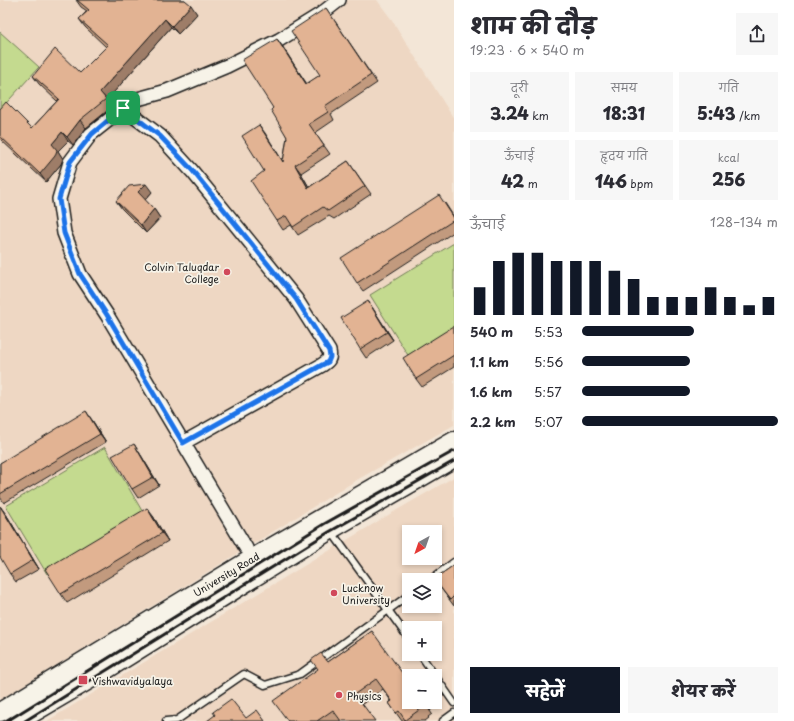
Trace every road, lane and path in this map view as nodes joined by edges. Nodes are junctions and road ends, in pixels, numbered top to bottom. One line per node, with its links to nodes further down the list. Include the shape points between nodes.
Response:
1 (339, 0): 2 (street, via 279,40 227,66 167,91 134,100)
2 (123, 108): 4 (street, via 92,134 70,162 59,199 64,233 80,274); 4 (street, via 160,136 192,170 296,299 329,351 328,362)
3 (454, 441): 7 (main road, University Road)
4 (183, 443): 7 (street)
5 (454, 458): 6 (main road, University Road)
6 (330, 530): 11 (lane); 17 (main road, University Road, via 99,674)
7 (249, 553): 15 (main road, University Road)
8 (454, 562): 9 (lane)
9 (439, 573)
10 (402, 600): 11 (lane)
11 (389, 610): 12 (lane); 18 (lane, via 300,674 265,685 244,674 177,720)
12 (402, 629)
13 (425, 661): 14 (lane)
14 (454, 703)
15 (0, 712)
16 (454, 713): 19 (lane)
17 (18, 721)
18 (166, 721)
19 (443, 721)

